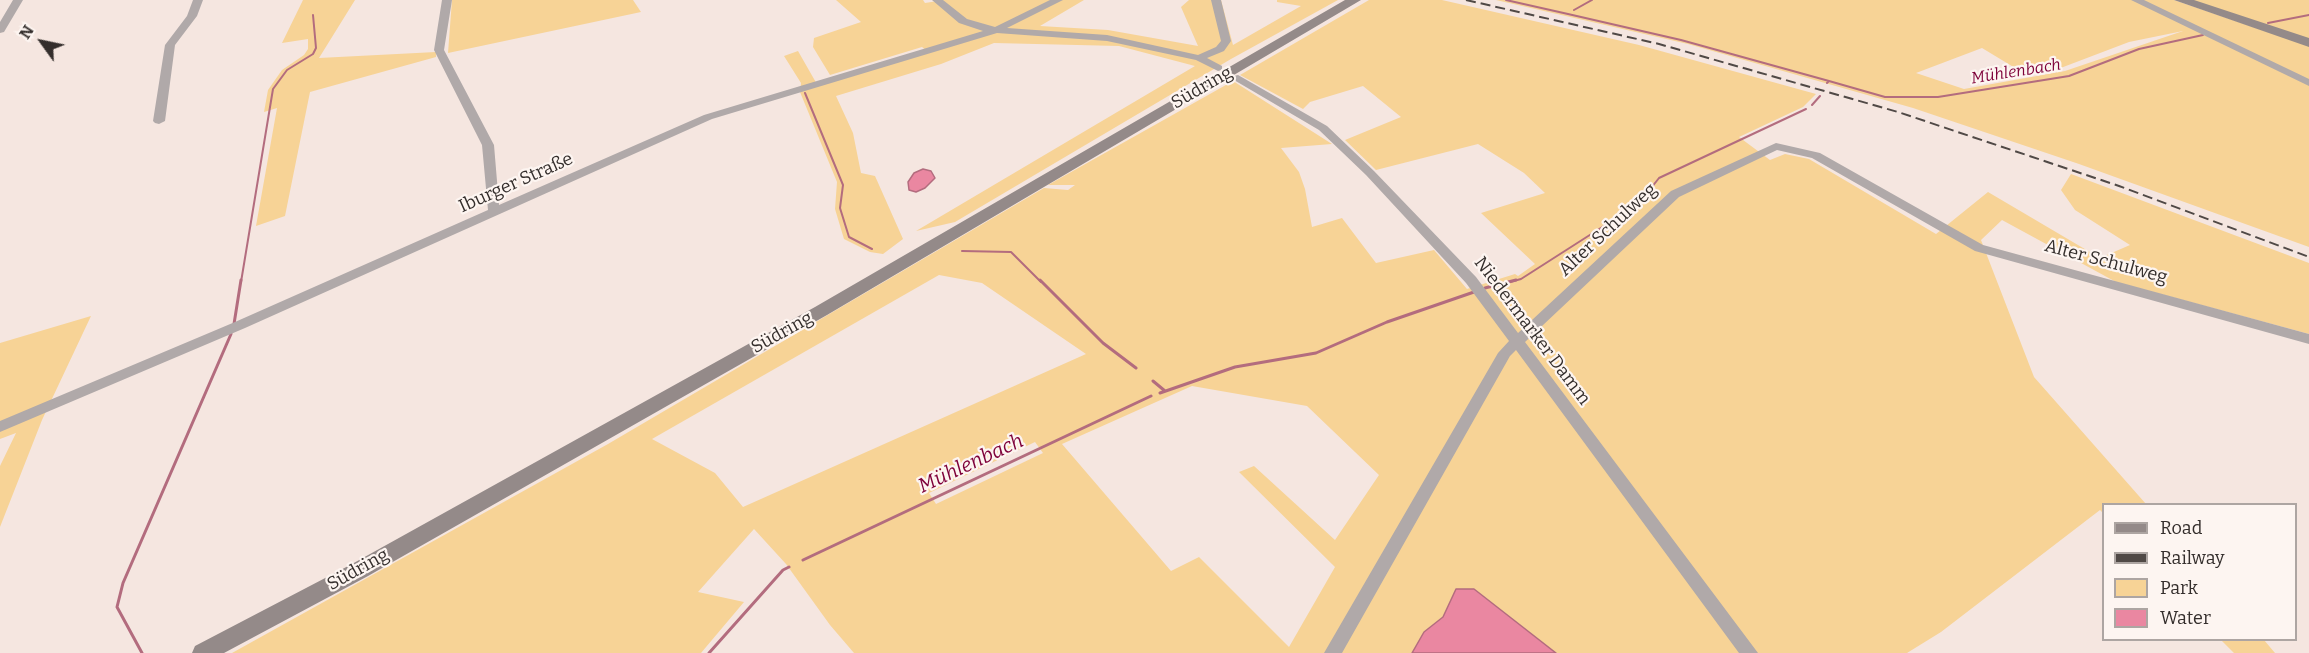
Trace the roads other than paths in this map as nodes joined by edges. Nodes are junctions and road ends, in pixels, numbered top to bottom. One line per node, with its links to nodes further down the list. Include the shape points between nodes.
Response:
1 (18, 0): 10 (street)
2 (198, 0): 17 (street, via 192,16 170,45)
3 (447, 0): 18 (street, via 439,50 488,145)
4 (937, 0): 11 (street, via 963,21)
5 (1058, 0): 11 (street, Iburger Straße)
6 (1215, 0): 13 (street, via 1226,41 1220,49)
7 (1354, 0): 22 (main road, Südring, via 821,311 360,570)
8 (2136, 0): 16 (street)
9 (2181, 0): 12 (main road)
10 (0, 30)
11 (996, 30): 13 (street, via 1107,38); 18 (street, Iburger Straße, via 708,117)
12 (2309, 43)
13 (1199, 58): 14 (street)
14 (1218, 68)
15 (1238, 78): 20 (street, Niedermarker Damm, via 1323,128 1363,165 1471,280)
16 (2309, 83)
17 (159, 121)
18 (494, 213): 21 (street, Iburger Straße)
19 (2309, 339): 20 (street, Alter Schulweg, via 1979,248 1816,155 1776,146 1675,194)
20 (1516, 341): 23 (street, Alter Schulweg, via 1505,353); 24 (street, Niedermarker Damm)
21 (0, 427)
22 (203, 653)
23 (1333, 653)
24 (1749, 653)

